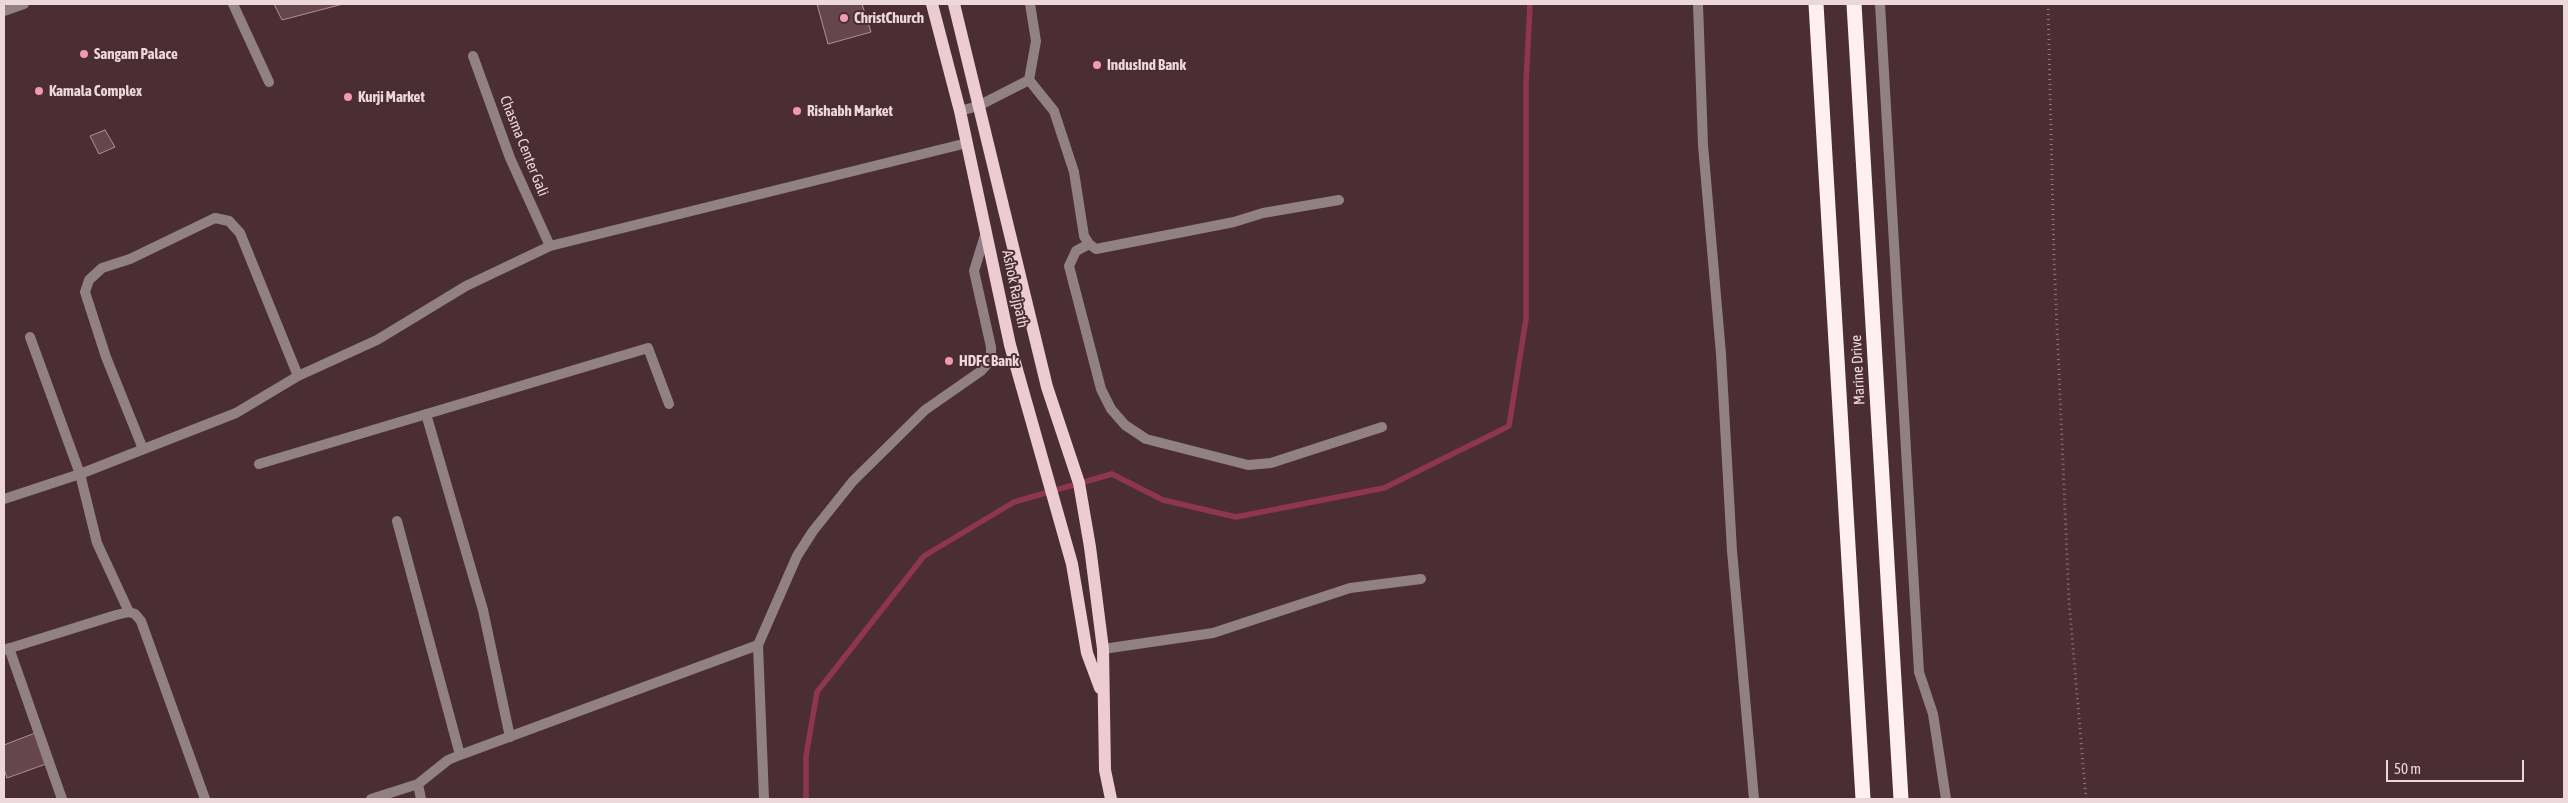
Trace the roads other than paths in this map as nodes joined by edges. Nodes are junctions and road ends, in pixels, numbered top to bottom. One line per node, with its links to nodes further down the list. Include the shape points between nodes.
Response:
1 (24, 4): 10 (street)
2 (233, 4): 15 (street)
3 (932, 4): 12 (main road, Ashok Rajpath)
4 (954, 4): 11 (main road, Ashok Rajpath)
5 (1030, 4): 14 (street, via 1036,41)
6 (1698, 4): 50 (street, via 1702,145)
7 (1816, 4): 51 (highway, Marine Drive)
8 (1854, 4): 42 (highway, Marine Drive)
9 (1880, 4): 54 (street, via 1919,672 1933,714)
10 (4, 11)
11 (964, 49): 12 (main road); 16 (main road, Ashok Rajpath)
12 (946, 54): 17 (main road, Ashok Rajpath)
13 (473, 56): 23 (street, Chasma Center Gali, via 510,158)
14 (1030, 80): 16 (street); 22 (street, via 1054,111 1074,172 1084,236)
15 (269, 82)
16 (978, 106): 17 (street); 19 (main road, Ashok Rajpath)
17 (960, 111): 18 (main road, Ashok Rajpath)
18 (968, 148): 19 (main road); 21 (main road, Ashok Rajpath); 23 (street)
19 (989, 150): 38 (main road, Ashok Rajpath, via 1048,387 1079,482)
20 (1339, 200): 22 (street, via 1096,249)
21 (986, 230): 36 (street, via 974,271 991,360 981,371 925,410 853,481 797,556); 39 (main road, Ashok Rajpath, via 1022,392 1072,564 1087,653)
22 (1089, 244): 28 (street, via 1076,251 1069,266 1101,389 1125,425 1146,439 1248,465 1271,463)
23 (550, 246): 25 (street, via 466,286 378,340)
24 (30, 336): 31 (street)
25 (298, 376): 29 (street, via 236,413); 29 (street, via 240,233 229,221 215,218 130,259 102,268 88,280 85,292 106,357)
26 (669, 404): 27 (street, via 648,348)
27 (426, 414): 30 (street); 40 (street, via 483,610)
28 (1382, 426)
29 (143, 449): 31 (street)
30 (259, 464)
31 (80, 474): 32 (street); 35 (street, via 97,543)
32 (4, 499)
33 (397, 521): 41 (street)
34 (1421, 579): 38 (street, via 1350,588 1213,633)
35 (129, 612): 37 (street); 45 (street, via 141,621)
36 (758, 645): 40 (street); 48 (street)
37 (6, 649): 44 (street)
38 (1102, 650): 39 (main road, Ashok Rajpath)
39 (1102, 696): 49 (main road, Ashok Rajpath, via 1105,770)
40 (510, 737): 41 (street)
41 (460, 755): 43 (street, via 448,760)
42 (1898, 762): 52 (highway); 53 (highway)
43 (418, 784): 46 (street); 47 (street)
44 (62, 799)
45 (205, 799)
46 (371, 799)
47 (421, 799)
48 (764, 799)
49 (1112, 799)
50 (1754, 799)
51 (1863, 799)
52 (1901, 799)
53 (1906, 799)
54 (1946, 799)

